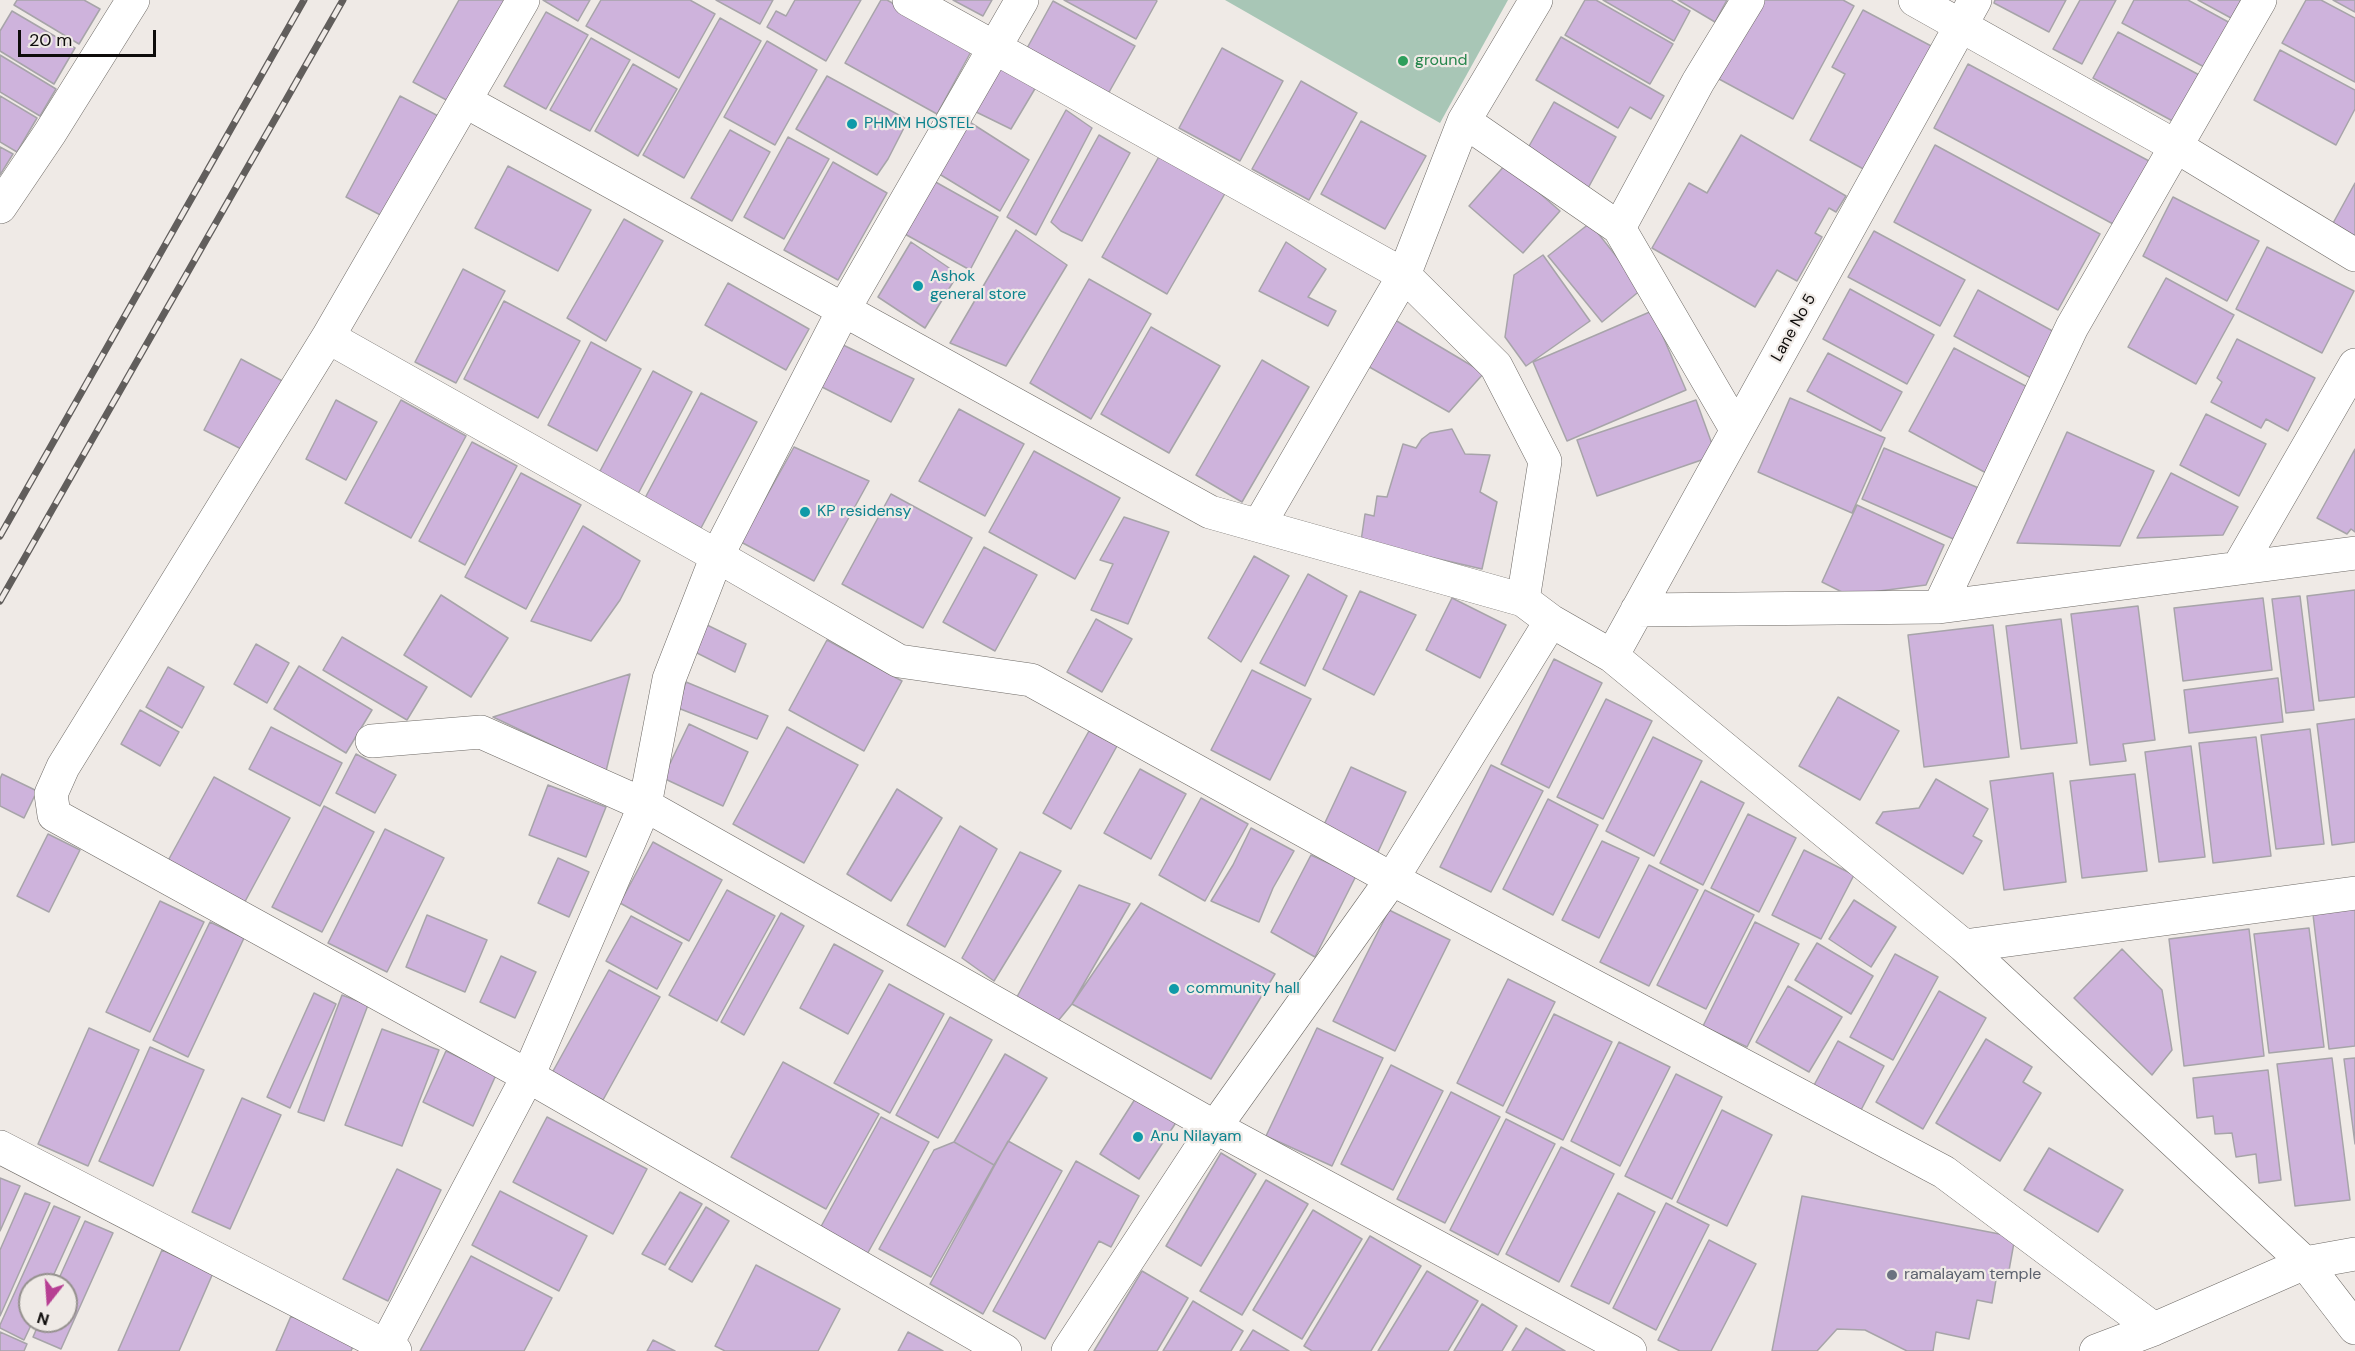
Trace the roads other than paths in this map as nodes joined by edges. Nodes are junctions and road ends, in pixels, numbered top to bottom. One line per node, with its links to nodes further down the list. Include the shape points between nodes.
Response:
1 (133, 0): 14 (street)
2 (523, 0): 11 (street)
3 (909, 0): 10 (street)
4 (1022, 0): 10 (street)
5 (1536, 0): 12 (street)
6 (1748, 0): 15 (street, via 1698,82)
7 (1915, 0): 9 (street)
8 (2260, 0): 13 (street)
9 (1968, 13): 13 (street); 21 (street, Lane No 5)
10 (994, 48): 17 (street); 18 (street)
11 (465, 100): 18 (street); 19 (street)
12 (1464, 121): 15 (street); 17 (street)
13 (2178, 147): 16 (street); 27 (street, via 2072,327)
14 (0, 206)
15 (1619, 228): 21 (street)
16 (2355, 255)
17 (1404, 275): 22 (street); 26 (street, via 1496,366 1545,461)
18 (844, 309): 22 (street, via 1210,512); 24 (street)
19 (328, 337): 24 (street); 36 (street, via 63,767 51,794 54,815)
20 (2355, 365): 25 (street)
21 (1736, 429): 28 (street, Lane No 5)
22 (1259, 525): 26 (street)
23 (2355, 553): 25 (street)
24 (717, 556): 32 (street, via 669,679); 33 (street, via 899,661 1031,680)
25 (2238, 568): 27 (street)
26 (1523, 600): 29 (street)
27 (1939, 607): 28 (street)
28 (1637, 610): 30 (street, Lane No 5)
29 (1551, 621): 30 (street); 33 (street)
30 (1612, 656): 35 (street)
31 (372, 741): 32 (street, via 481,732)
32 (645, 806): 36 (street); 37 (street)
33 (1392, 879): 37 (street); 42 (street, via 1944,1172)
34 (2355, 893): 35 (street)
35 (1964, 946): 40 (street)
36 (528, 1076): 43 (street); 44 (street)
37 (1215, 1127): 45 (street); 46 (street)
38 (0, 1147): 43 (street)
39 (2355, 1254): 40 (street)
40 (2306, 1263): 41 (street); 42 (street)
41 (2355, 1328)
42 (2154, 1329): 47 (street)
43 (388, 1349)
44 (1005, 1351)
45 (1068, 1351)
46 (1630, 1351)
47 (2096, 1351)

